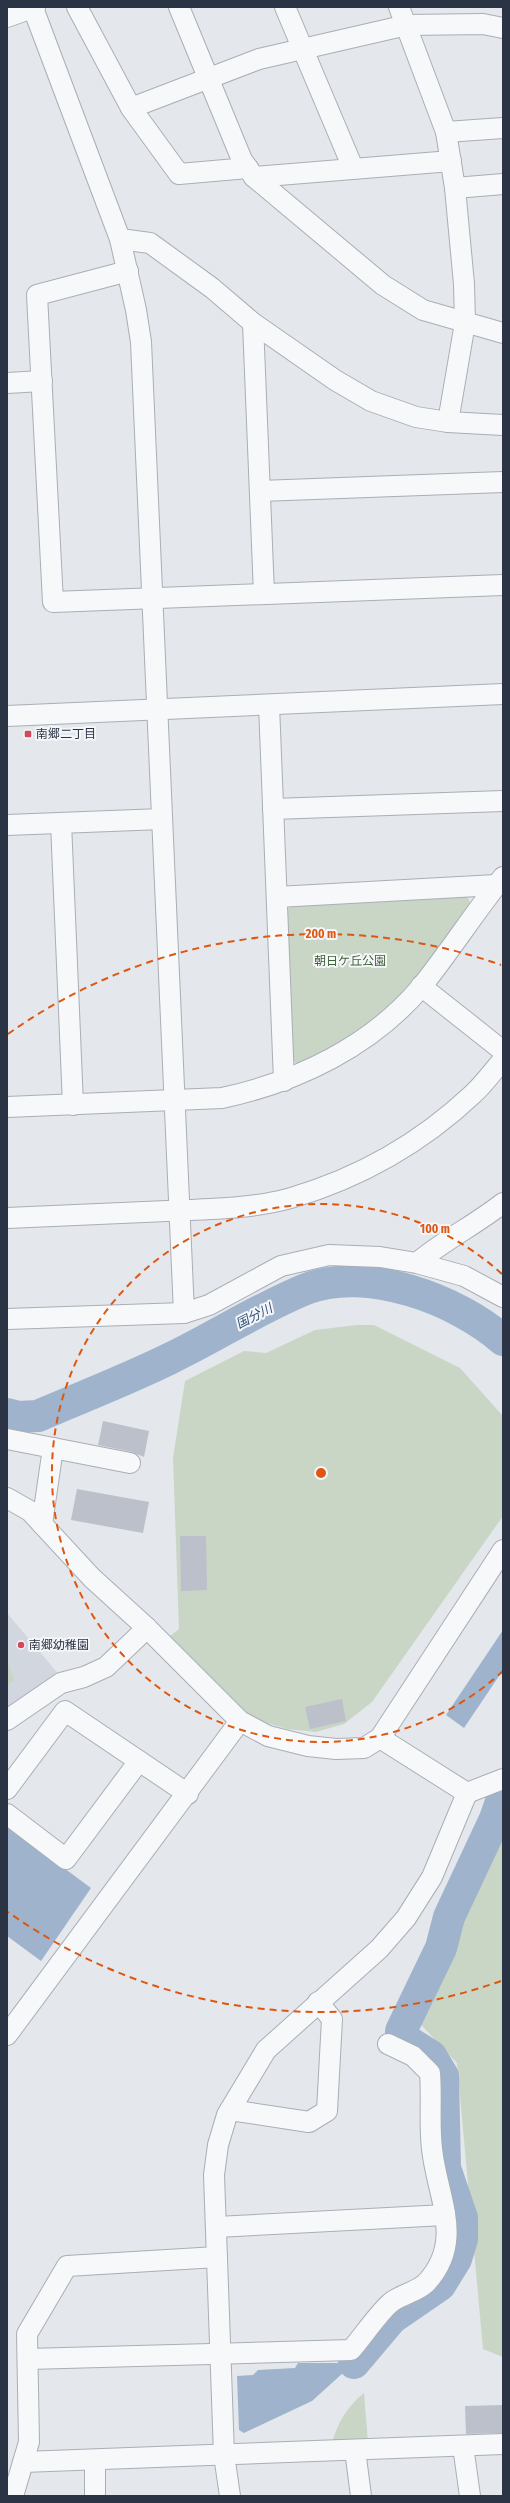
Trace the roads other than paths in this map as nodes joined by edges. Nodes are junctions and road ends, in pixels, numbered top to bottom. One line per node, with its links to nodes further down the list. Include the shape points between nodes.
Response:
1 (77, 7): 10 (street)
2 (179, 7): 9 (street)
3 (285, 7): 8 (street)
4 (34, 8): 6 (street); 18 (street)
5 (403, 16): 7 (street); 8 (street); 12 (street)
6 (7, 17)
7 (503, 28)
8 (303, 49): 9 (street, via 259,59); 14 (street)
9 (209, 80): 10 (street); 15 (street)
10 (131, 108): 15 (street, via 179,174)
11 (503, 128): 12 (street)
12 (446, 132): 13 (street)
13 (451, 161): 14 (street); 17 (street)
14 (353, 168): 15 (street)
15 (251, 173): 21 (street, via 383,285 423,310)
16 (503, 184): 17 (street)
17 (455, 188): 21 (street)
18 (120, 239): 19 (street); 20 (street, via 150,243 212,288)
19 (128, 271): 23 (street, via 37,295); 31 (street, via 141,342)
20 (253, 323): 25 (street, via 335,380 371,401 416,416); 28 (street)
21 (465, 323): 22 (street); 25 (street)
22 (503, 333)
23 (42, 381): 24 (street); 31 (street, via 53,602)
24 (7, 382)
25 (448, 422): 26 (street)
26 (503, 426)
27 (503, 482): 28 (street)
28 (260, 491): 30 (street)
29 (503, 585): 30 (street)
30 (264, 594): 31 (street)
31 (153, 599): 34 (street)
32 (503, 694): 33 (street)
33 (269, 705): 34 (street); 37 (street)
34 (158, 709): 35 (street); 38 (street)
35 (7, 716)
36 (503, 800): 37 (street)
37 (273, 809): 42 (street)
38 (162, 818): 39 (street); 47 (street)
39 (61, 823): 40 (street); 48 (street)
40 (7, 825)
41 (500, 881): 42 (street); 43 (street)
42 (277, 897): 46 (street)
43 (421, 986): 44 (street); 46 (street, via 395,1014 372,1033 334,1057)
44 (503, 1051)
45 (503, 1060): 51 (street, via 474,1093 441,1122 377,1163 344,1179 290,1198 229,1208)
46 (284, 1081): 47 (street, via 256,1091 222,1098)
47 (175, 1101): 48 (street); 51 (street)
48 (73, 1104): 49 (street)
49 (7, 1107)
50 (503, 1203): 53 (street, via 480,1221 440,1244)
51 (179, 1211): 52 (street); 55 (street)
52 (7, 1218)
53 (417, 1263): 54 (street, via 464,1276); 55 (street, via 380,1257 328,1255 281,1266 209,1305)
54 (503, 1297)
55 (184, 1313): 56 (street)
56 (7, 1319)
57 (7, 1439): 58 (street)
58 (53, 1448): 59 (street); 61 (street)
59 (130, 1464)
60 (7, 1498): 61 (street, via 30,1511)
61 (42, 1524): 63 (street, via 92,1578)
62 (503, 1550): 66 (street)
63 (147, 1628): 64 (street, via 106,1667 84,1677 61,1683); 65 (street)
64 (7, 1720)
65 (240, 1721): 66 (street, via 268,1736 315,1746 364,1748); 71 (street)
66 (380, 1738): 70 (street)
67 (139, 1761): 69 (street, via 65,1711); 71 (street); 72 (street, via 66,1859)
68 (502, 1779): 70 (street)
69 (7, 1789)
70 (467, 1793): 73 (street, via 432,1877 406,1918 379,1949)
71 (188, 1794): 74 (street)
72 (7, 1814)
73 (318, 2002): 76 (street, via 266,2050); 76 (street, via 332,2019 327,2111 309,2122)
74 (7, 2035)
75 (388, 2044): 77 (street, via 413,2056 430,2073 432,2148)
76 (230, 2110): 78 (street, via 218,2145 214,2175)
77 (445, 2215): 78 (street); 80 (street, via 448,2224 447,2245 440,2265 426,2284 392,2302 351,2350)
78 (216, 2227): 79 (street)
79 (217, 2257): 80 (street); 81 (street, via 67,2266 27,2334)
80 (220, 2354): 81 (street); 85 (street)
81 (28, 2359): 87 (street, via 29,2442)
82 (503, 2444): 83 (street)
83 (463, 2446): 84 (street); 92 (street)
84 (355, 2450): 85 (street); 91 (street)
85 (224, 2455): 86 (street); 90 (street)
86 (95, 2460): 87 (street); 89 (street)
87 (23, 2462): 88 (street)
88 (13, 2496)
89 (95, 2496)
90 (230, 2496)
91 (361, 2496)
92 (470, 2496)

